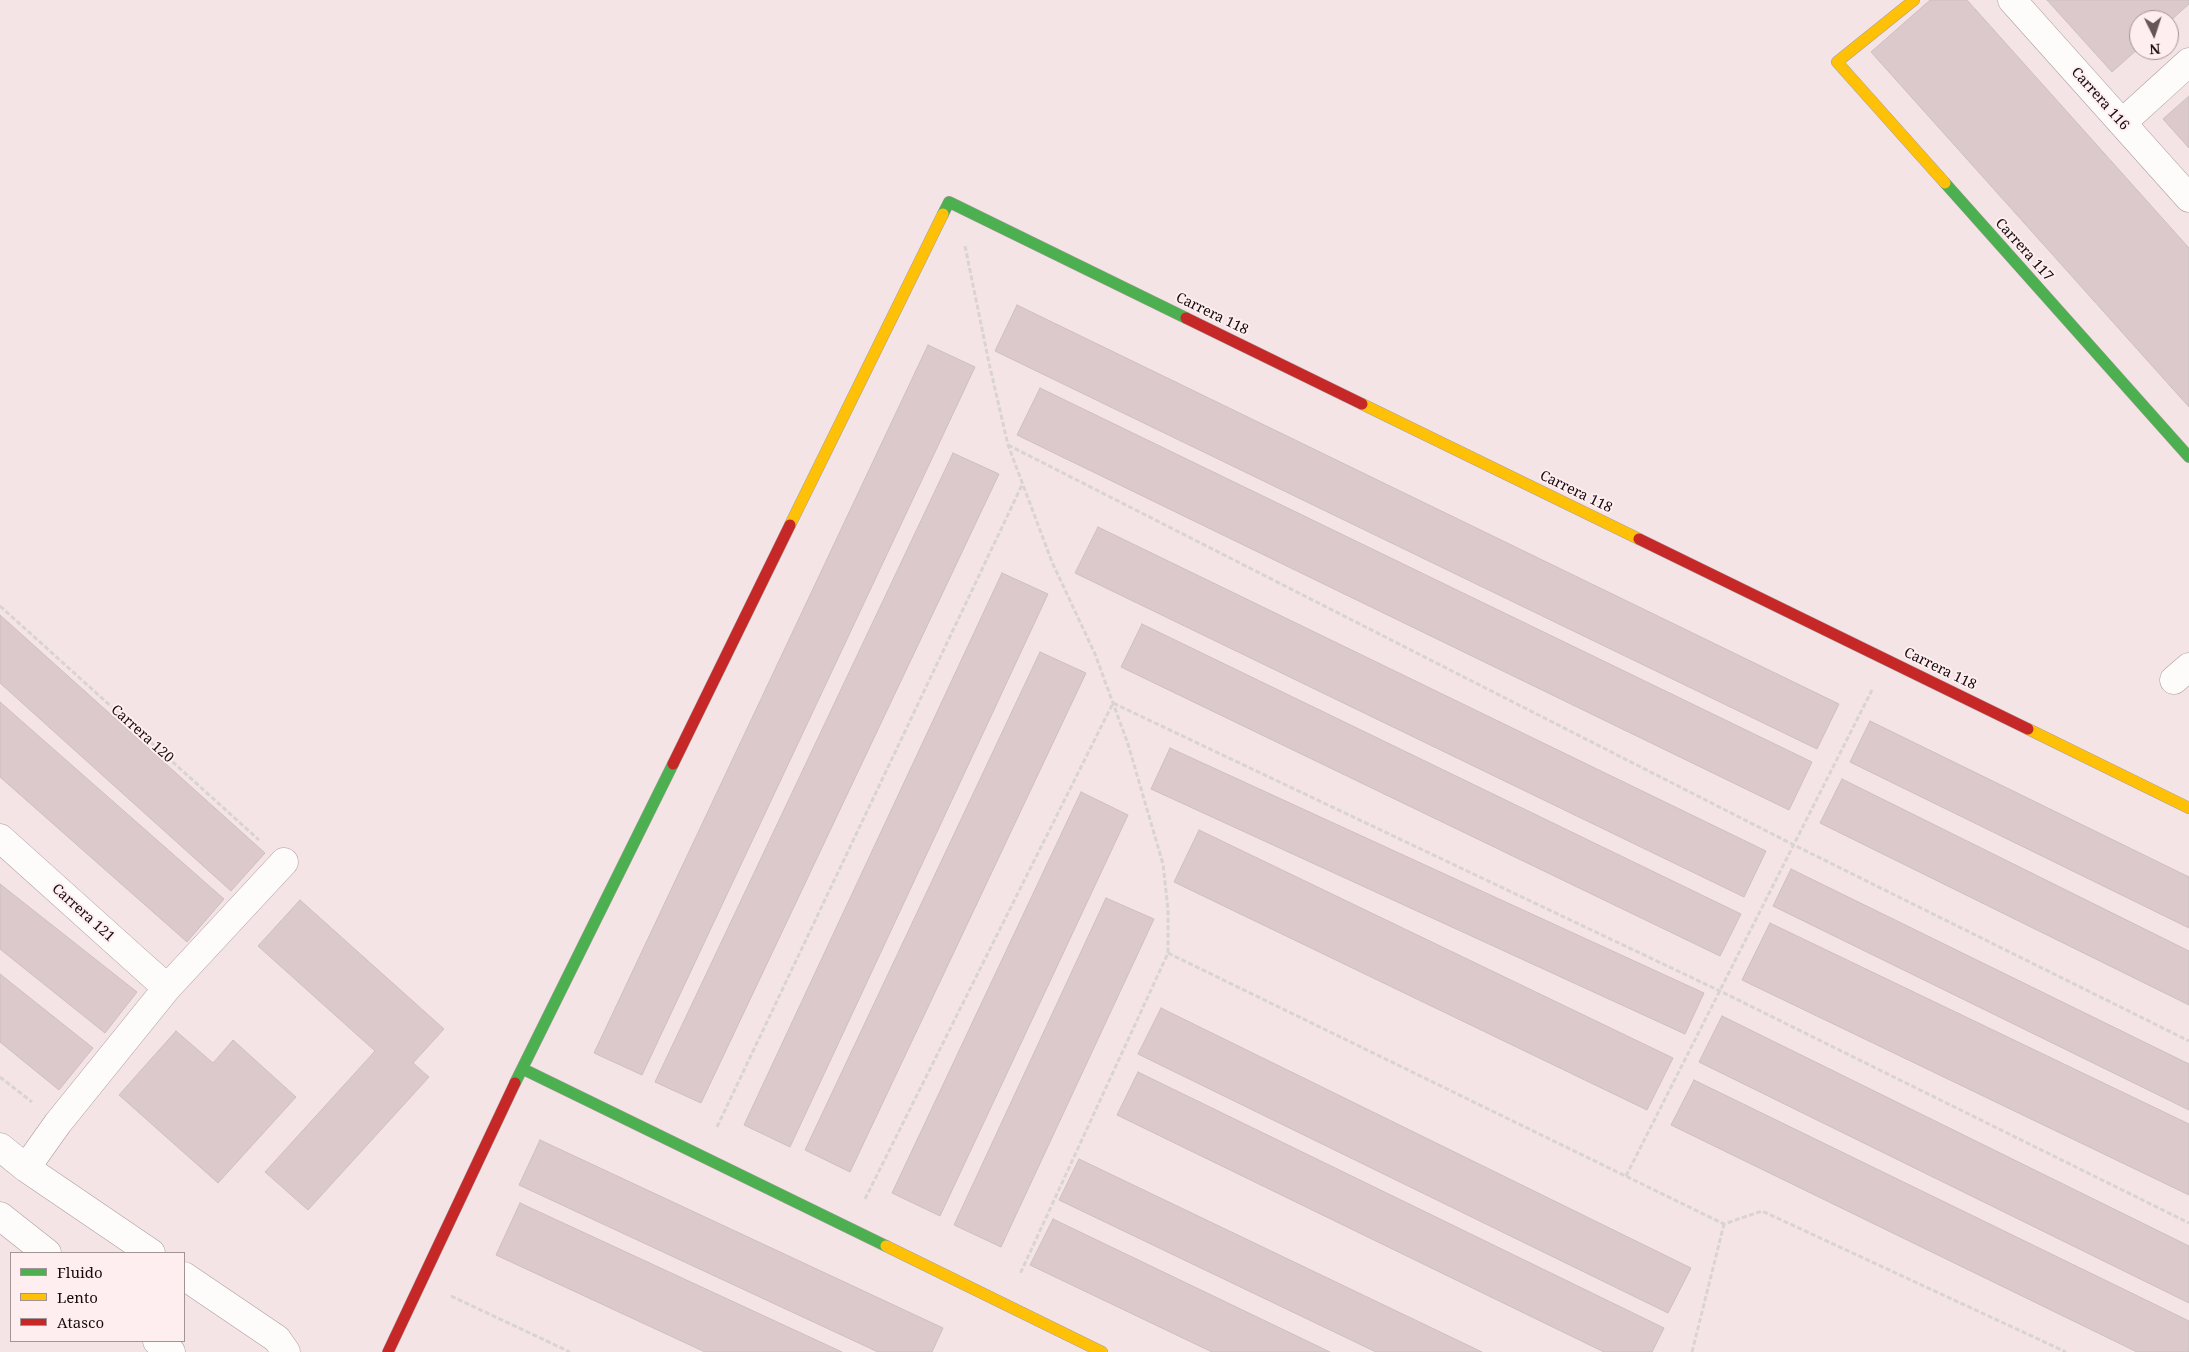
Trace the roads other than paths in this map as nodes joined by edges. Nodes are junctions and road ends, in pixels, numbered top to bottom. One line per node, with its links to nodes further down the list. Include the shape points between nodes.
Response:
1 (1914, 0): 6 (street, Carrera 117, via 1837,62)
2 (2012, 0): 4 (street, Carrera 116)
3 (2189, 62): 4 (street)
4 (2122, 123): 5 (street, Carrera 116)
5 (2189, 198)
6 (2189, 457)
7 (2189, 808): 11 (street, Carrera 118, via 949,202)
8 (0, 838): 10 (street, Carrera 121)
9 (284, 862): 10 (street)
10 (167, 988): 13 (street, via 58,1123)
11 (523, 1069): 21 (street); 22 (street)
12 (0, 1147): 13 (street)
13 (26, 1168): 16 (street)
14 (0, 1216): 15 (street)
15 (46, 1252)
16 (150, 1252)
17 (185, 1277): 20 (street, via 277,1340)
18 (158, 1342): 19 (street)
19 (171, 1352)
20 (286, 1352)
21 (388, 1352)
22 (1102, 1352)

